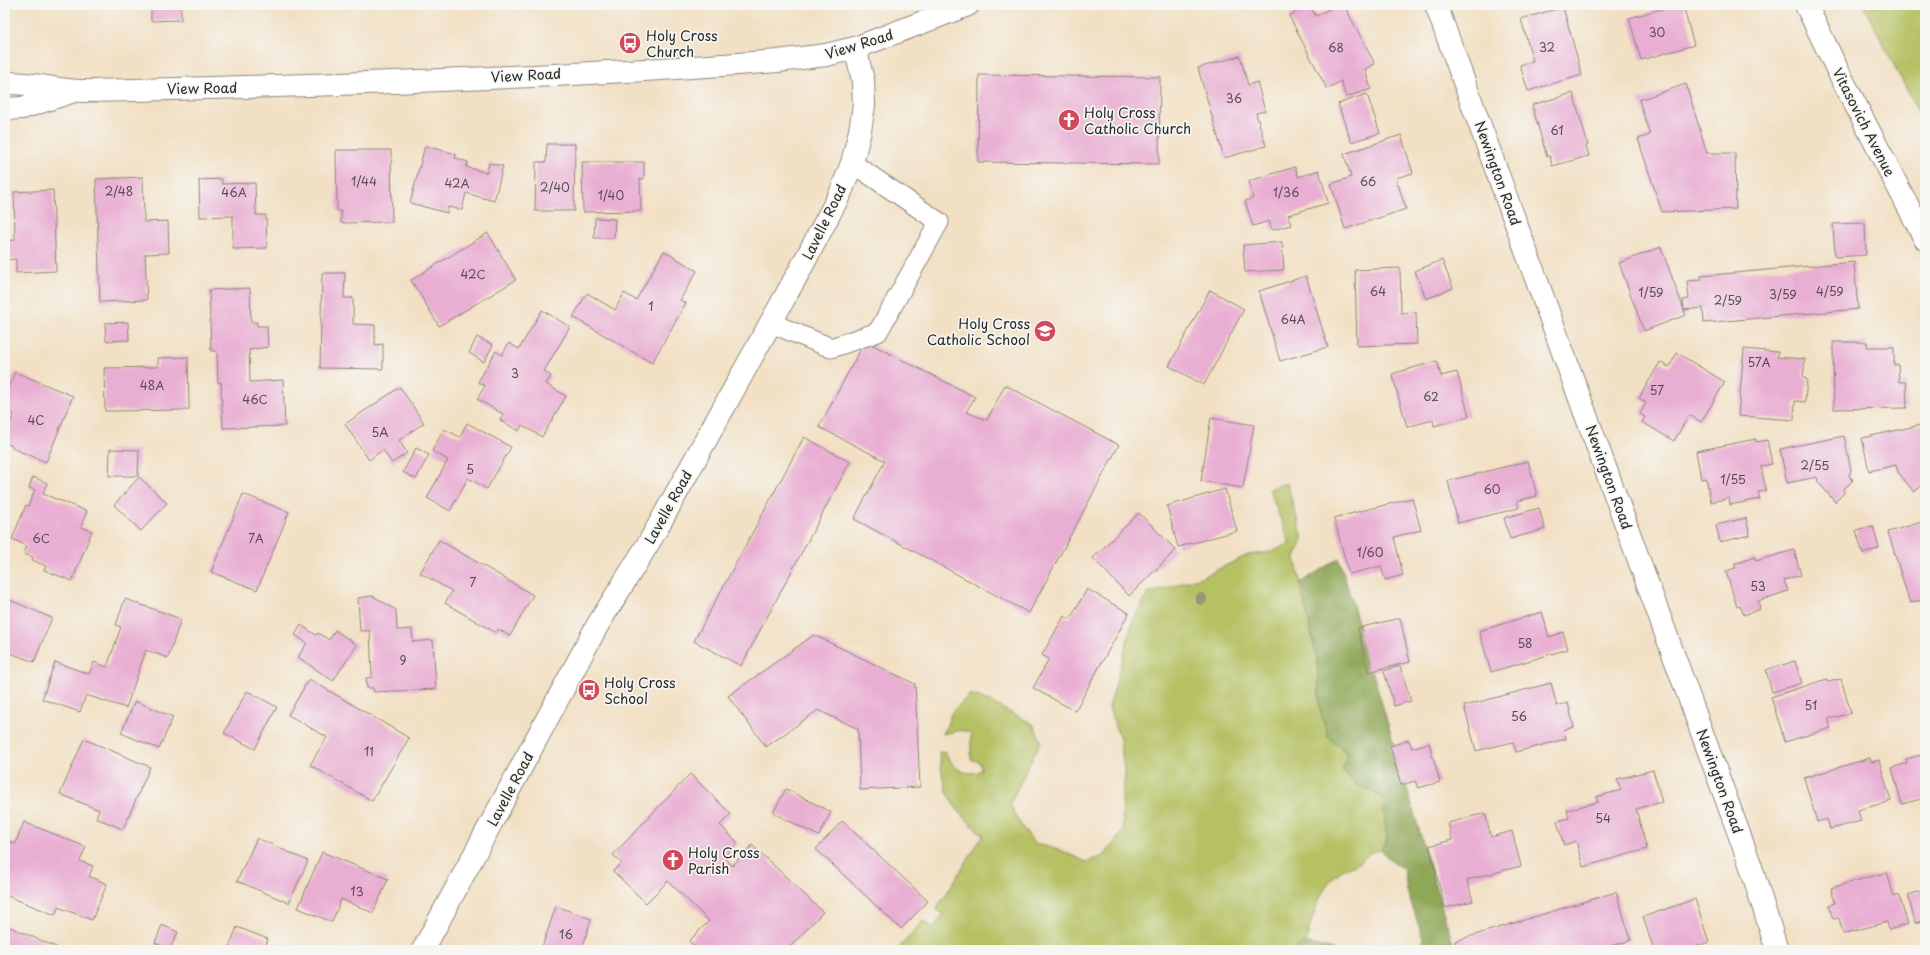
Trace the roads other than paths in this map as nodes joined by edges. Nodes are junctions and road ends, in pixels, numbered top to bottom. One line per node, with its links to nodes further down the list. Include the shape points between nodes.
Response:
1 (968, 5): 4 (street, View Road)
2 (1436, 5): 12 (street, Newington Road, via 1747,857)
3 (1806, 5): 9 (street, Vitasovich Avenue, via 1838,73)
4 (856, 48): 6 (street, View Road, via 826,55 736,64 305,86); 8 (street, Lavelle Road, via 863,80 864,105)
5 (5, 83): 6 (street, View Road, via 25,82)
6 (74, 91): 7 (street, View Road, via 22,108)
7 (5, 109)
8 (852, 163): 10 (street, Lavelle Road, via 841,192); 10 (lane, via 939,222 878,332 831,348)
9 (1925, 238)
10 (771, 323): 11 (street, Lavelle Road, via 651,539 597,626)
11 (423, 950)
12 (1777, 950)

